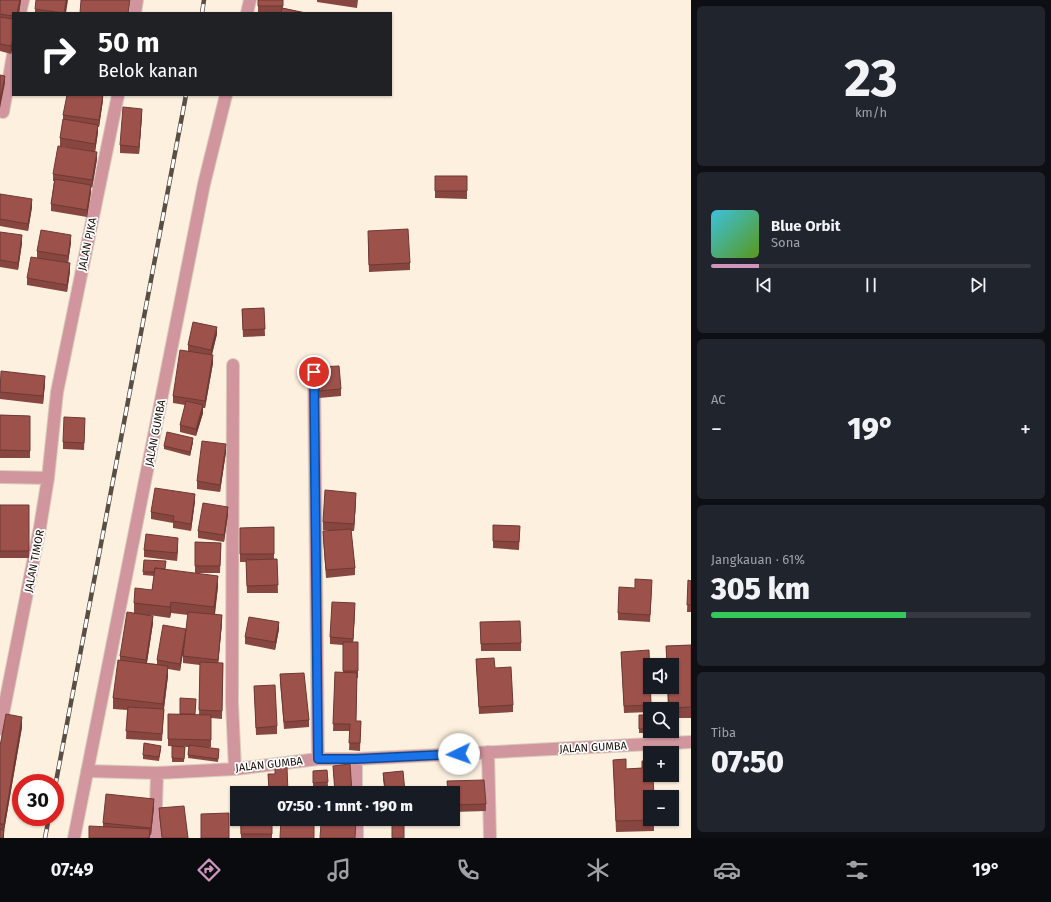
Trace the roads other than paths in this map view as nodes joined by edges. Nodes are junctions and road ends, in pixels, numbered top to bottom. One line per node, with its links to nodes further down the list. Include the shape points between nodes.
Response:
1 (23, 0): 4 (street)
2 (137, 0): 5 (street)
3 (250, 0): 6 (street)
4 (20, 12)
5 (135, 12)
6 (246, 12)
7 (12, 60): 10 (street)
8 (118, 96): 13 (street, JALAN PJKA)
9 (226, 96): 22 (street, JALAN GUMBA, via 204,184)
10 (3, 112)
11 (232, 365): 21 (street, via 232,703)
12 (314, 372): 19 (street)
13 (57, 392): 15 (street, JALAN TIMOR)
14 (0, 477): 15 (street)
15 (48, 478): 16 (street, JALAN TIMOR)
16 (0, 725)
17 (691, 742): 18 (street, JALAN GUMBA)
18 (488, 752): 20 (street, JALAN GUMBA); 29 (street)
19 (318, 759): 20 (street, JALAN GUMBA); 21 (street, JALAN GUMBA)
20 (356, 759): 24 (street)
21 (235, 768): 23 (street, JALAN GUMBA)
22 (87, 771): 23 (street, JALAN GUMBA); 26 (street, JALAN GUMBA)
23 (158, 773): 27 (street)
24 (356, 786)
25 (357, 826): 28 (street)
26 (74, 838)
27 (155, 838)
28 (357, 838)
29 (490, 838)

